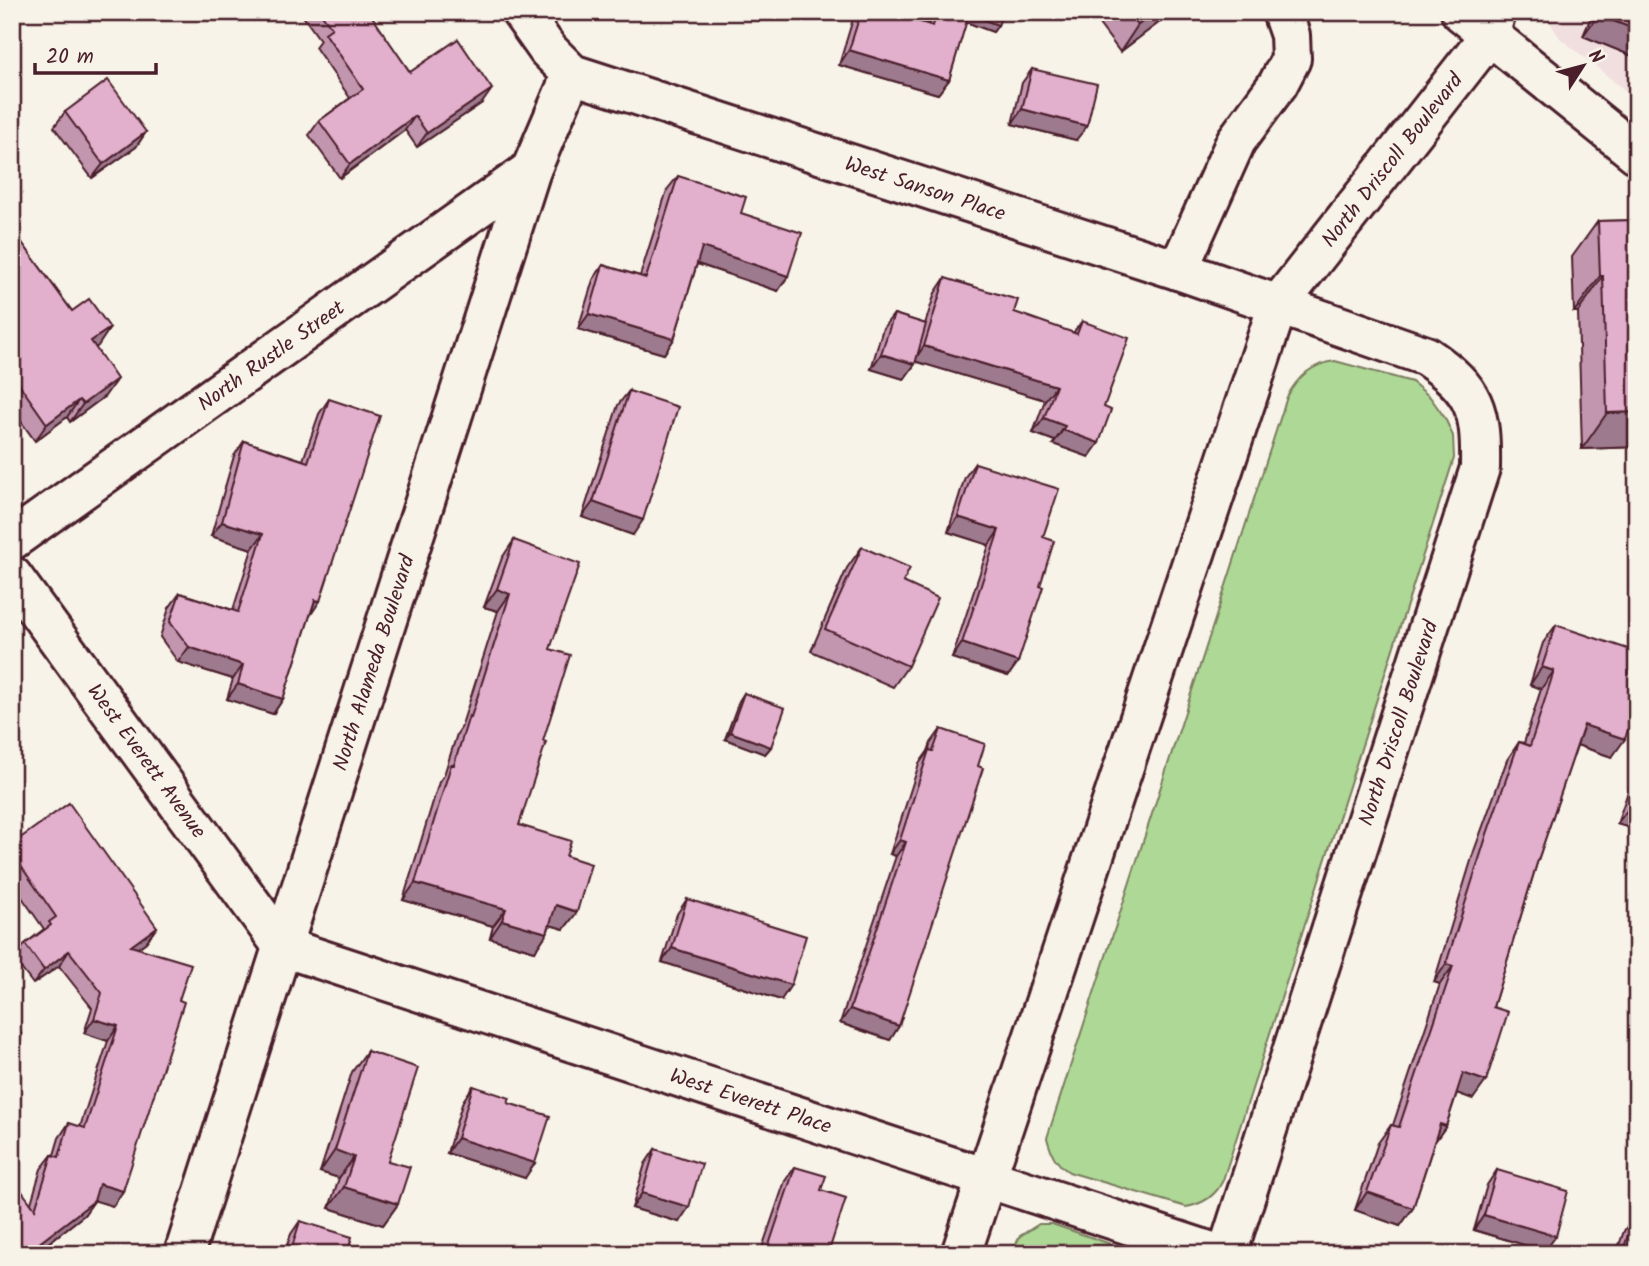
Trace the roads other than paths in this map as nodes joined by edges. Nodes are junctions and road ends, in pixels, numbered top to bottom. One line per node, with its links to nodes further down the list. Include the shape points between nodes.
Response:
1 (521, 12): 4 (street)
2 (1282, 12): 7 (street, via 1290,35 1291,59 1236,141)
3 (1482, 20): 5 (street); 8 (street, North Driscoll Boulevard)
4 (572, 74): 6 (street, North Alameda Boulevard); 7 (street, West Sanson Place)
5 (1637, 154)
6 (531, 170): 9 (street, North Rustle Street); 11 (street, North Alameda Boulevard)
7 (1178, 271): 8 (street, West Sanson Place)
8 (1278, 305): 12 (street, North Driscoll Boulevard); 16 (street, North Driscoll Boulevard, via 1426,356 1451,373 1476,410 1480,468)
9 (12, 540)
10 (12, 576): 11 (street, West Everett Avenue)
11 (283, 947): 12 (street, West Everett Place); 13 (street, North Alameda Boulevard)
12 (986, 1176): 14 (street, North Driscoll Boulevard); 15 (street, West Everett Place)
13 (184, 1254)
14 (961, 1254)
15 (1218, 1254)
16 (1227, 1254)

